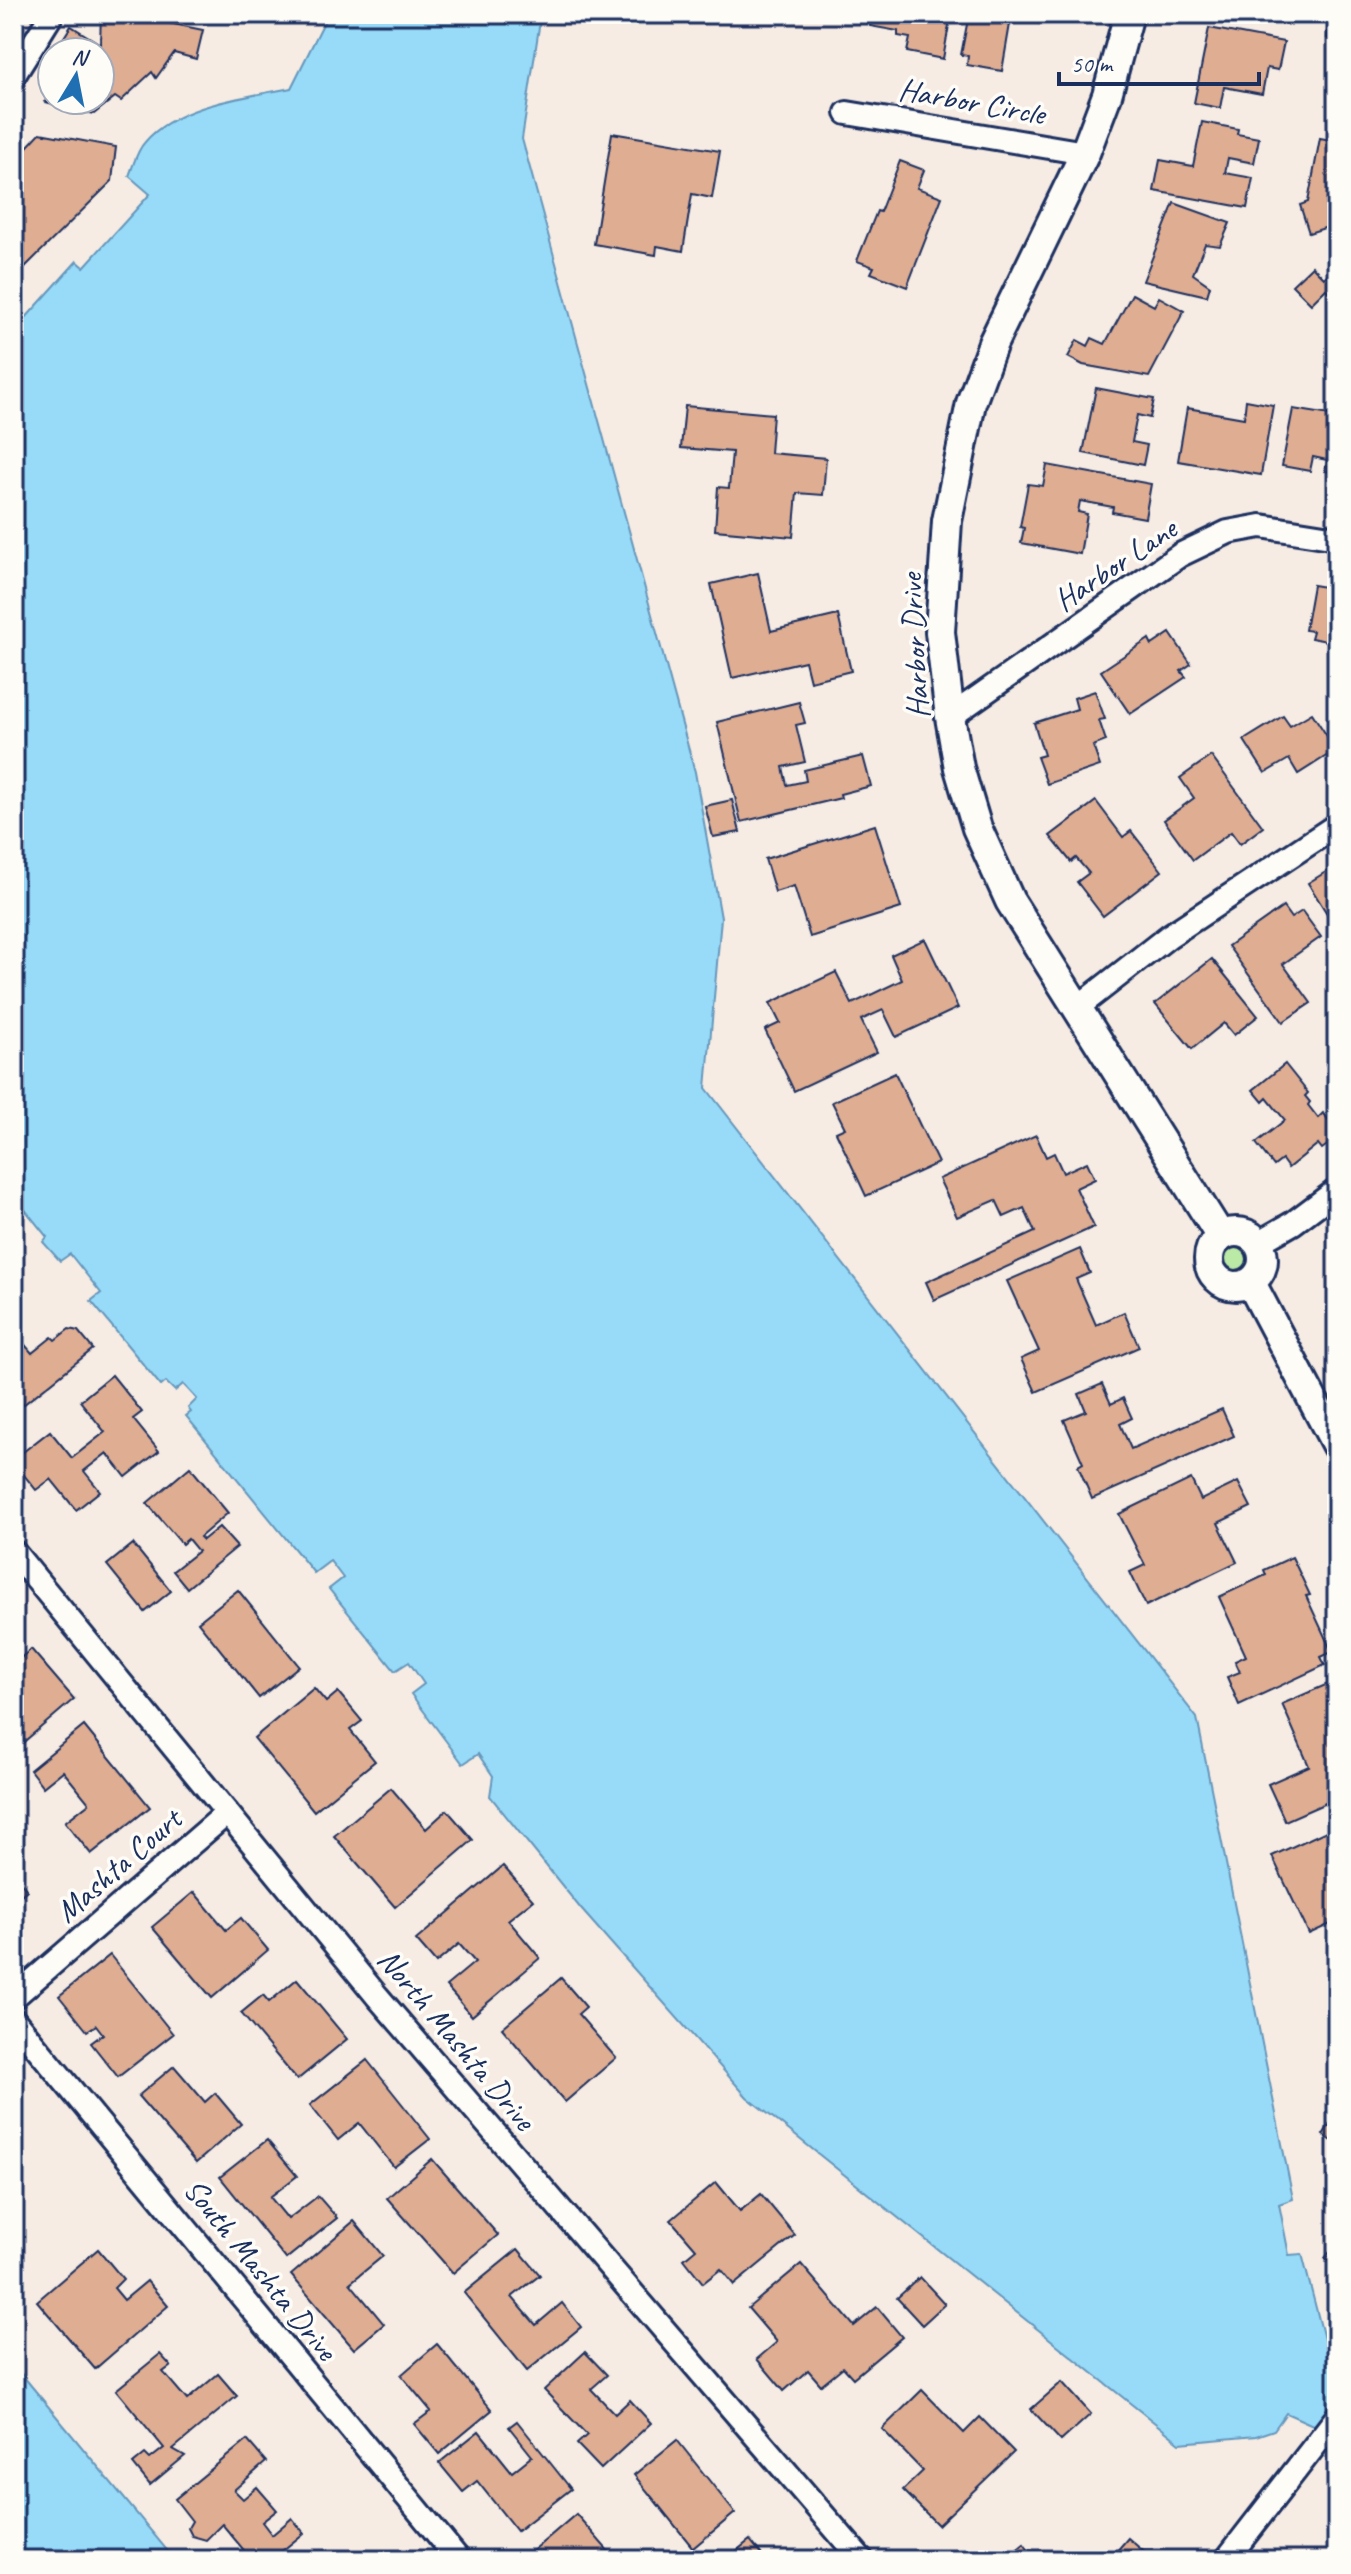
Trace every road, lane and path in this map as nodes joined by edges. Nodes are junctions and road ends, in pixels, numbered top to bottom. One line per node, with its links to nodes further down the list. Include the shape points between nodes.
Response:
1 (52, 14): 3 (street)
2 (1129, 14): 5 (street, Harbor Drive)
3 (14, 75)
4 (847, 113): 5 (street, Harbor Circle)
5 (1085, 153): 7 (street, Harbor Drive, via 993,343 971,403 942,565 940,632)
6 (1337, 538): 7 (street, Harbor Lane, via 1261,526 1228,532 1180,555)
7 (950, 717): 9 (street, Harbor Drive, via 977,828 1010,901)
8 (1337, 825): 9 (street, via 1169,936)
9 (1078, 1007): 11 (street, Harbor Drive)
10 (1337, 1190): 12 (street)
11 (1221, 1237): 12 (street, via 1237,1232); 13 (street, via 1209,1256 1214,1275 1232,1287)
12 (1258, 1243): 13 (street, via 1264,1260)
13 (1251, 1283): 14 (street)
14 (1337, 1446)
15 (14, 1552): 16 (street, North Mashta Drive)
16 (227, 1813): 17 (street, Mashta Court); 21 (street, North Mashta Drive, via 377,1996)
17 (14, 1997)
18 (14, 2020): 20 (street, South Mashta Drive)
19 (1337, 2417): 22 (street)
20 (459, 2560)
21 (862, 2560)
22 (1226, 2560)

